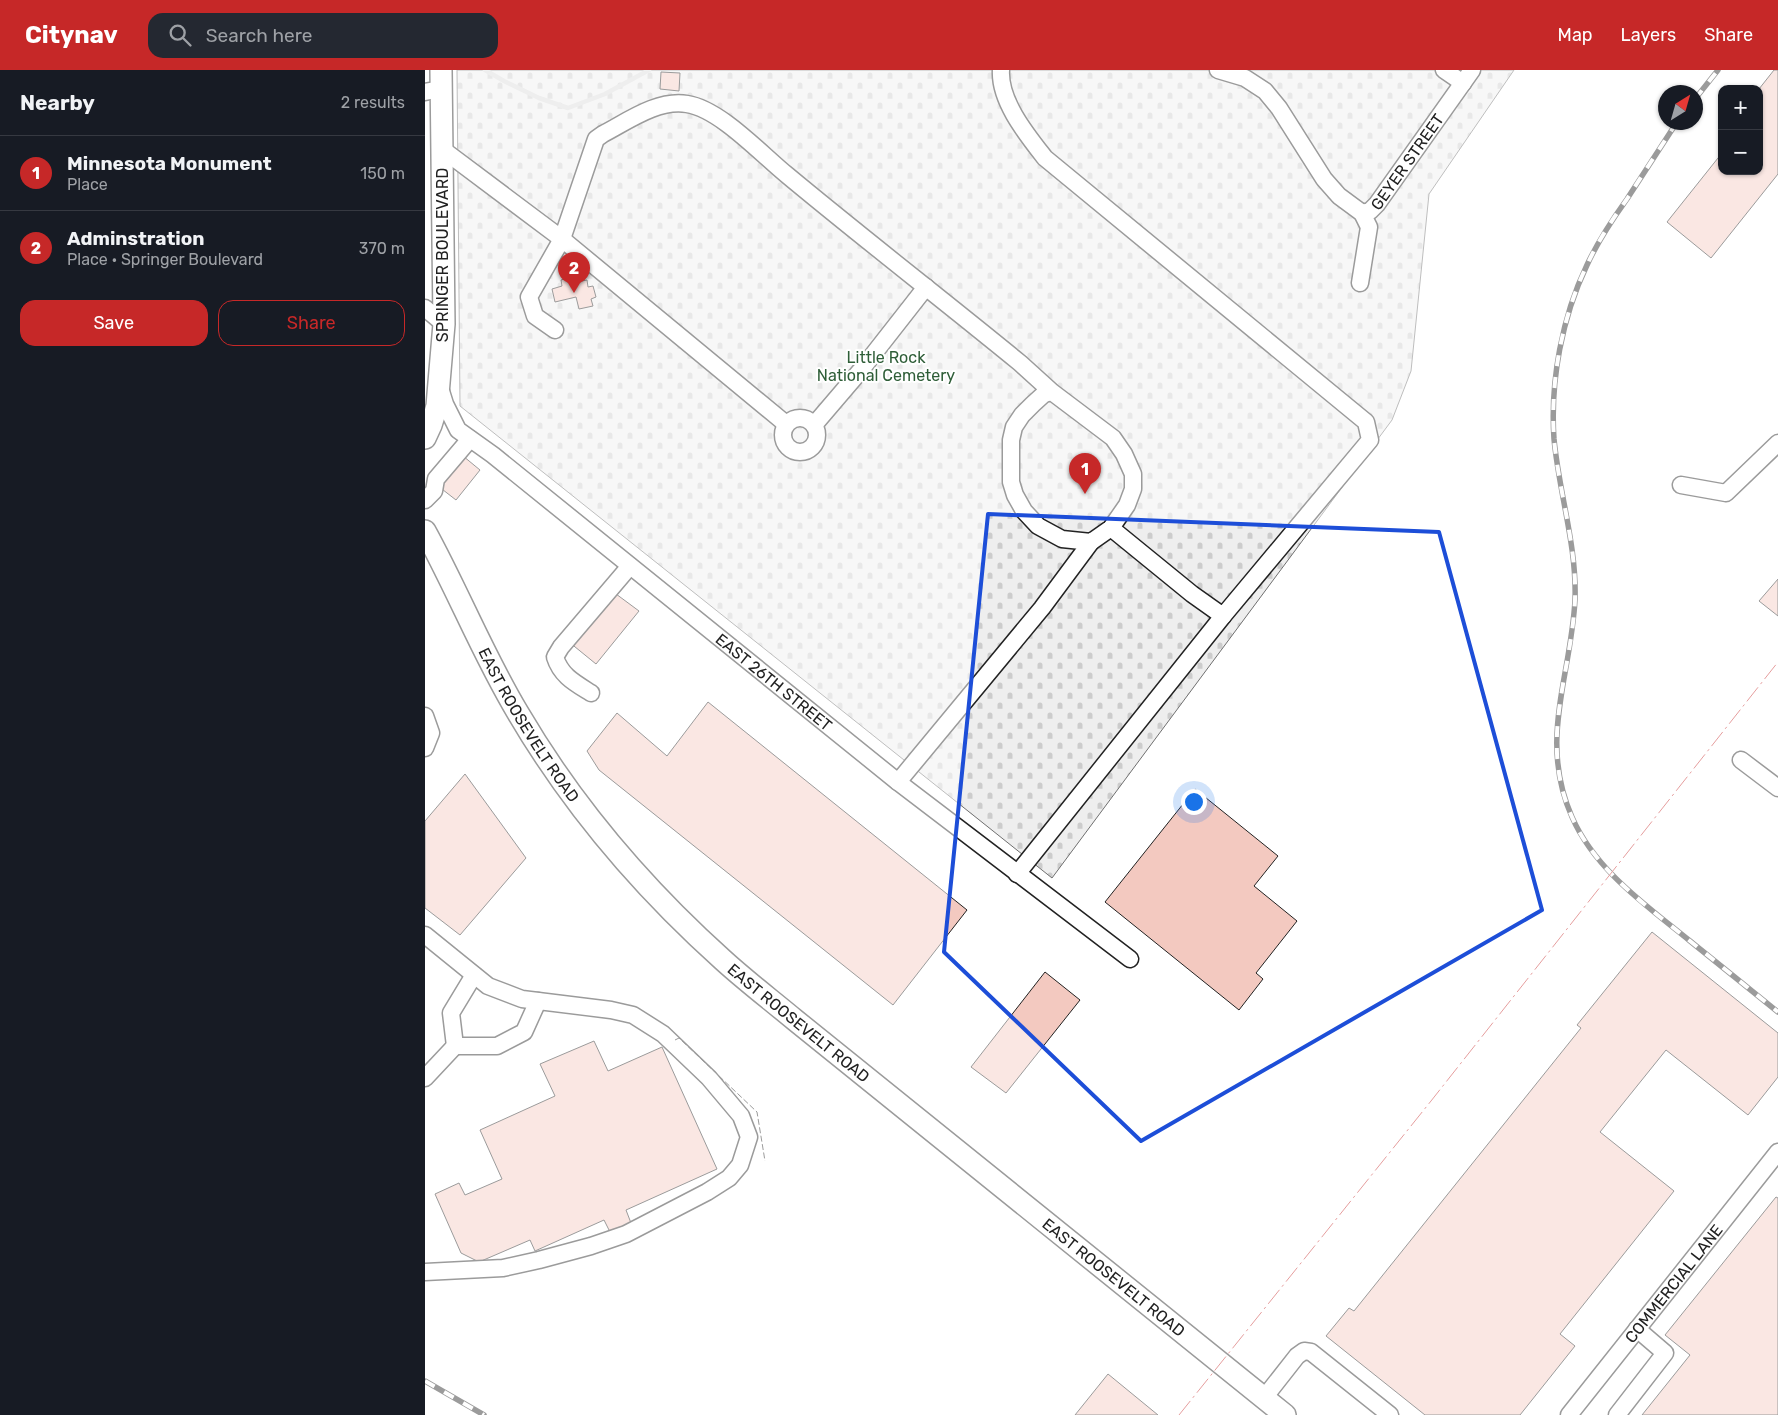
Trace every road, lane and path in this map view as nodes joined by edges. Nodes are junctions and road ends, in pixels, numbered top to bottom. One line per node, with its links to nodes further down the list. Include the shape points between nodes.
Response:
1 (1001, 70): 27 (street, via 1008,103 1045,158 1366,422 1370,440)
2 (1218, 70): 7 (street, via 1245,78 1265,91 1324,179 1339,196)
3 (1444, 70): 4 (street)
4 (1467, 76): 7 (street, GEYER STREET, via 1377,204)
5 (436, 84): 6 (main road, SPRINGER BOULEVARD)
6 (442, 149): 8 (street); 12 (main road, SPRINGER BOULEVARD)
7 (1362, 213): 9 (street, GEYER STREET, via 1369,234)
8 (562, 239): 10 (street, via 596,140 667,103 686,103 713,114); 13 (street, via 529,297 535,316); 16 (street)
9 (1359, 283)
10 (926, 286): 15 (street); 17 (street)
11 (425, 308): 12 (street)
12 (444, 324): 14 (main road, SPRINGER BOULEVARD)
13 (555, 330)
14 (440, 386): 18 (main road, SPRINGER BOULEVARD, via 437,406); 19 (street, EAST 26TH STREET, via 453,422)
15 (1052, 392): 23 (street, via 1113,438 1127,460 1133,474 1133,489 1127,505); 25 (street, via 1044,394 1022,414 1014,427 1011,482 1024,511 1038,526 1062,539)
16 (786, 424): 17 (street, via 800,418); 17 (street, via 784,441 797,452 812,446 817,436)
17 (814, 425)
18 (425, 438)
19 (470, 439): 22 (street, via 436,479 434,491); 26 (street, EAST 26TH STREET)
20 (1778, 443): 21 (street, via 1726,493)
21 (1681, 485)
22 (425, 500)
23 (1111, 528): 25 (street); 27 (street)
24 (425, 531): 44 (main road, EAST ROOSEVELT ROAD, via 529,732 602,833 673,912 723,960 795,1020)
25 (1091, 542): 32 (street, via 1042,608)
26 (631, 566): 28 (street, via 555,657 567,678); 32 (street, EAST 26TH STREET)
27 (1223, 616): 34 (street)
28 (591, 693)
29 (425, 716): 30 (street, via 431,733)
30 (425, 748)
31 (1741, 760): 33 (street)
32 (897, 782): 34 (street, EAST 26TH STREET)
33 (1778, 788)
34 (1017, 874): 36 (street, EAST 26TH STREET)
35 (425, 935): 37 (street)
36 (1130, 960)
37 (474, 975): 38 (street, via 488,986 522,999); 39 (street, via 451,1013)
38 (538, 1001): 39 (street, via 524,1032 497,1046); 42 (street, via 633,1015 663,1034 709,1078 741,1116 749,1138 740,1164 729,1178 707,1192 626,1234 503,1268)
39 (455, 1046): 40 (street)
40 (425, 1078)
41 (1775, 1162): 43 (street, COMMERCIAL LANE)
42 (425, 1272)
43 (1637, 1329): 47 (street, COMMERCIAL LANE); 48 (street, via 1665,1353)
44 (1264, 1398): 45 (main road, EAST ROOSEVELT ROAD); 46 (street, via 1304,1351 1311,1352)
45 (1285, 1415)
46 (1389, 1415)
47 (1569, 1415)
48 (1617, 1415)

